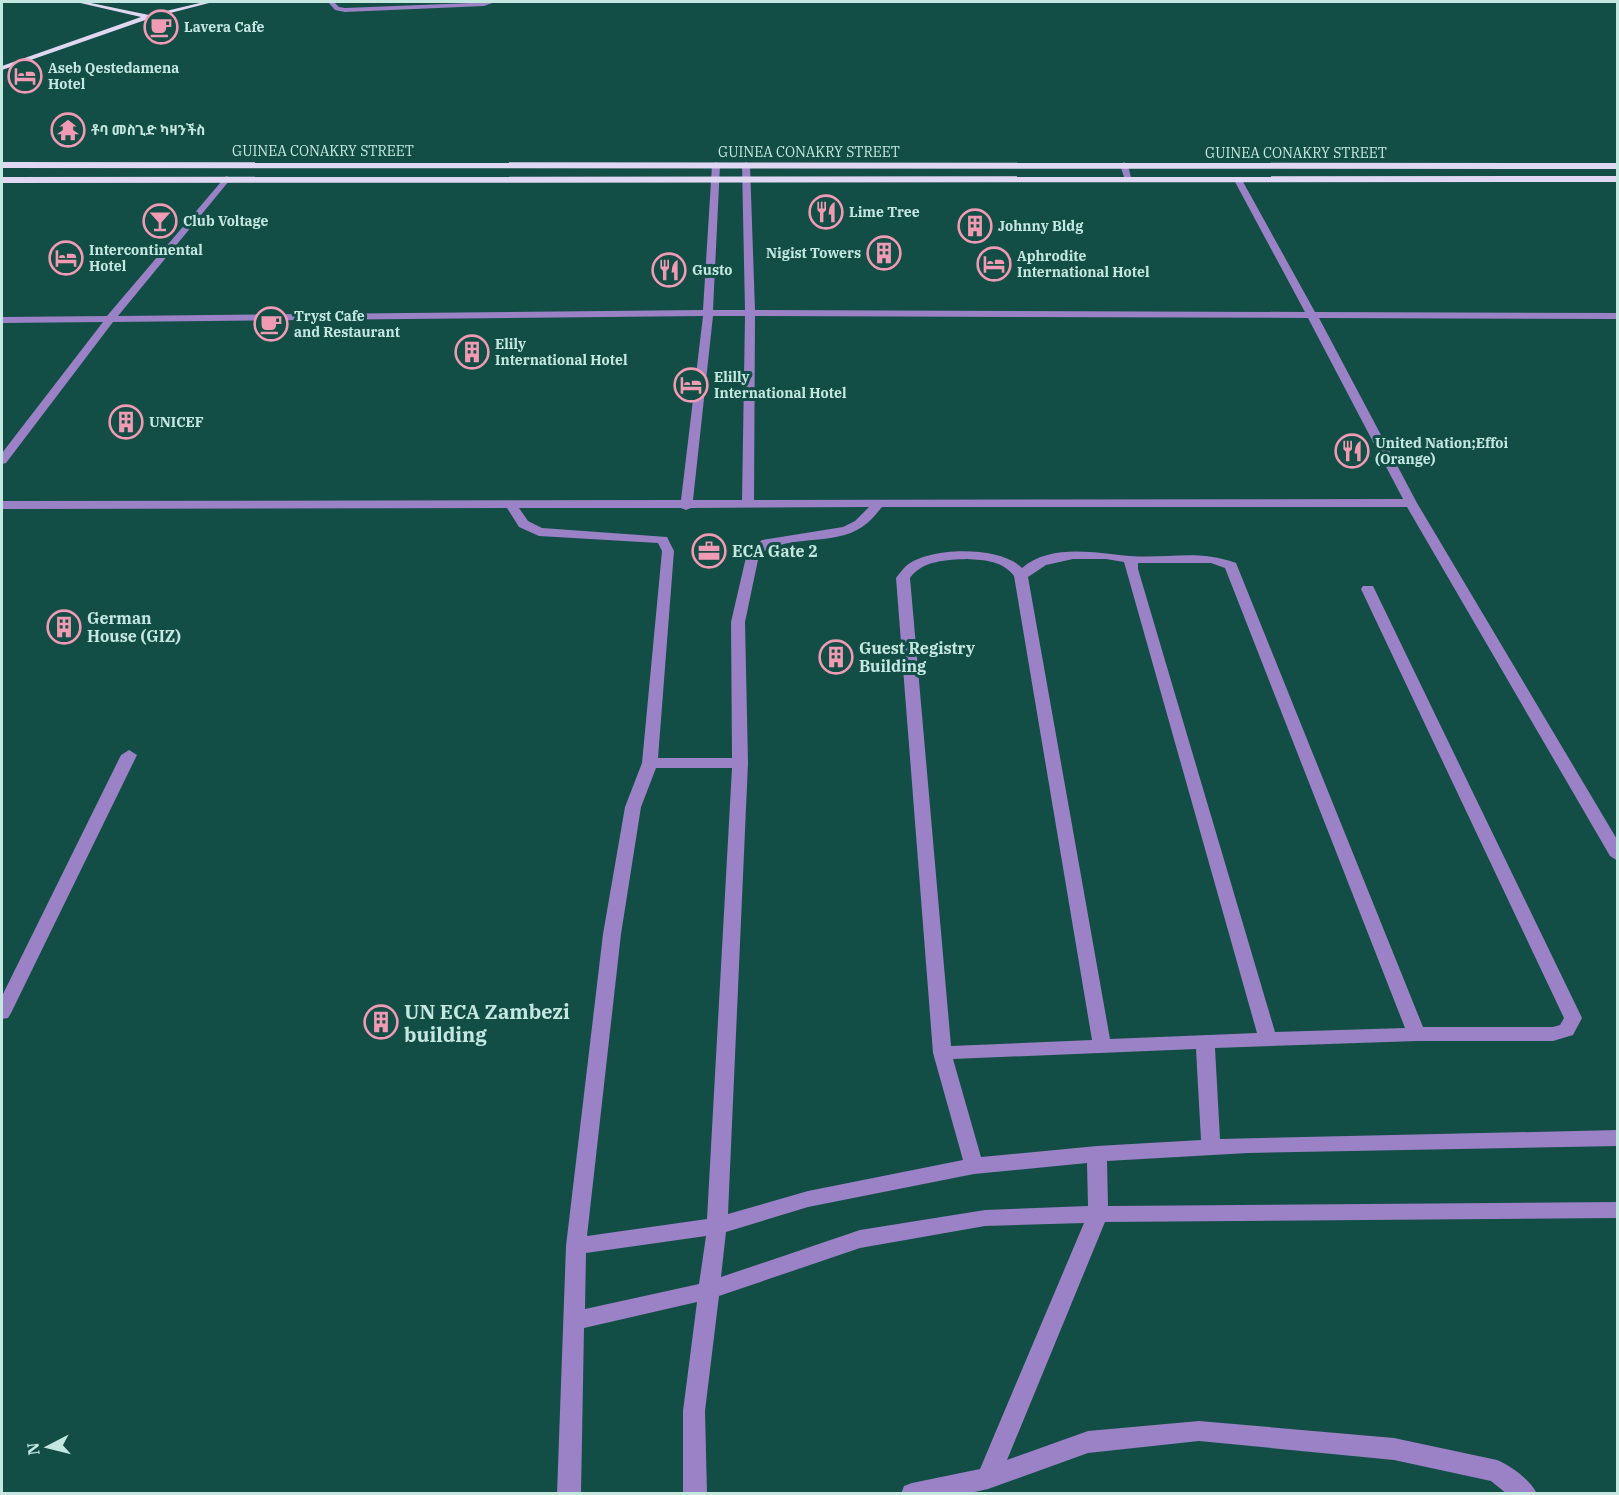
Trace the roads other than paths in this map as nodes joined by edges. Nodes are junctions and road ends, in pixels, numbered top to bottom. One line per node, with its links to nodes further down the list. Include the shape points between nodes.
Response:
1 (79, 2): 5 (main road)
2 (210, 2): 5 (main road)
3 (331, 2): 4 (street, via 337,9 345,10)
4 (492, 2)
5 (149, 17): 6 (main road)
6 (2, 68)
7 (2, 165): 8 (main road, GUINEA CONAKRY STREET)
8 (387, 165): 9 (main road, GUINEA CONAKRY STREET); 15 (main road)
9 (716, 165): 10 (main road, GUINEA CONAKRY STREET); 19 (street)
10 (746, 165): 11 (main road, GUINEA CONAKRY STREET); 20 (street)
11 (1124, 165): 12 (main road, GUINEA CONAKRY STREET); 16 (street)
12 (1617, 166)
13 (226, 179): 14 (main road, GUINEA CONAKRY STREET); 15 (main road, GUINEA CONAKRY STREET); 25 (street)
14 (2, 180)
15 (380, 180): 19 (main road, GUINEA CONAKRY STREET)
16 (1129, 180): 17 (main road, GUINEA CONAKRY STREET); 20 (main road, GUINEA CONAKRY STREET)
17 (1238, 180): 18 (main road, GUINEA CONAKRY STREET); 23 (street)
18 (1617, 180)
19 (716, 181): 20 (main road, GUINEA CONAKRY STREET); 21 (street)
20 (744, 181): 22 (street)
21 (708, 313): 22 (street); 25 (street); 33 (street)
22 (750, 314): 23 (street); 31 (street)
23 (1312, 315): 24 (street); 28 (street)
24 (1617, 316)
25 (111, 318): 26 (street); 27 (street)
26 (2, 320)
27 (2, 460)
28 (1411, 503): 32 (street); 40 (street)
29 (2, 505): 30 (street)
30 (511, 505): 33 (street); 38 (street, via 524,524 539,532 663,540 668,551)
31 (748, 505): 32 (street); 33 (street)
32 (878, 505): 39 (street, via 859,524 846,530 766,543 753,554 738,622)
33 (686, 506)
34 (1132, 560): 35 (street, via 1099,555 1038,562 1027,567); 42 (street, via 1212,559 1231,566); 43 (street, via 1131,569)
35 (1021, 576): 45 (street); 46 (street, via 1005,561 964,555 914,564 903,578)
36 (1368, 589): 42 (street, via 1573,1018 1567,1030 1553,1034)
37 (129, 755): 41 (street)
38 (650, 763): 39 (street); 54 (street, via 633,807 612,934)
39 (740, 763): 53 (street)
40 (1617, 856)
41 (2, 1013)
42 (1417, 1035): 43 (street)
43 (1269, 1039): 44 (street)
44 (1205, 1041): 45 (street); 48 (street)
45 (1102, 1044): 46 (street)
46 (942, 1053): 50 (street)
47 (1617, 1138): 48 (street)
48 (1211, 1148): 49 (street)
49 (1097, 1154): 50 (street); 52 (street)
50 (974, 1166): 53 (street, via 808,1199)
51 (1617, 1210): 52 (street)
52 (1098, 1214): 55 (street, via 985,1218 860,1239); 57 (street)
53 (717, 1226): 54 (street); 55 (street)
54 (576, 1246): 56 (street)
55 (707, 1291): 56 (street); 59 (street, via 694,1411)
56 (575, 1321): 58 (street)
57 (988, 1478): 60 (street); 61 (street, via 1088,1442 1199,1431 1394,1449 1497,1471)
58 (569, 1494)
59 (695, 1494)
60 (912, 1494)
61 (1526, 1494)

